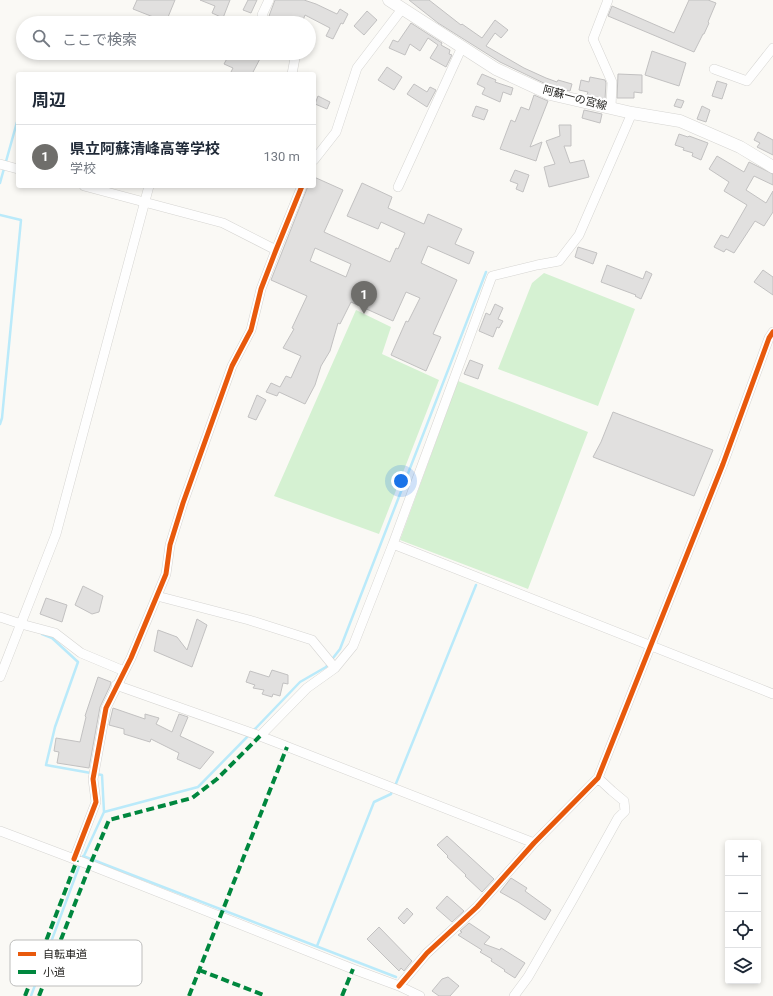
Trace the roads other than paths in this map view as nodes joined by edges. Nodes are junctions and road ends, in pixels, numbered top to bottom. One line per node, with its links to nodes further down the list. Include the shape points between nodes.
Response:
1 (269, 0): 5 (street)
2 (389, 0): 4 (main road, 阿蘇一の宮線)
3 (608, 0): 11 (street, via 593,39 612,82)
4 (402, 9): 6 (main road, 阿蘇一の宮線); 13 (street, via 357,68 336,132)
5 (262, 16)
6 (462, 47): 11 (main road, 阿蘇一の宮線, via 496,69 550,94); 17 (street)
7 (773, 48): 9 (street, via 747,81)
8 (295, 60): 10 (street)
9 (714, 69)
10 (292, 72)
11 (611, 108): 12 (main road, 阿蘇一の宮線)
12 (632, 113): 15 (main road, 阿蘇一の宮線, via 680,121 740,147); 24 (street, via 578,235 559,261 492,276)
13 (316, 157)
14 (0, 164): 16 (street)
15 (773, 167)
16 (16, 168)
17 (398, 186)
18 (92, 188): 21 (street)
19 (148, 188): 21 (street)
20 (301, 188): 22 (street)
21 (144, 202): 22 (street, via 223,223); 27 (street, via 56,534)
22 (276, 250): 25 (street, via 261,289 251,330 232,366 183,503 170,545 166,574)
23 (773, 332): 28 (street)
24 (393, 544): 28 (street); 29 (street, via 353,646)
25 (157, 596): 29 (street, via 249,620 312,640); 30 (street)
26 (0, 617): 27 (street)
27 (21, 624): 30 (street, via 55,632 81,653); 31 (street)
28 (650, 645): 33 (street); 35 (street)
29 (335, 668): 34 (street, via 307,688)
30 (124, 671): 32 (street)
31 (0, 677)
32 (116, 685): 34 (street); 38 (street, via 106,708 93,780 96,802)
33 (773, 694)
34 (260, 736): 37 (street)
35 (598, 778): 37 (street); 41 (street, via 624,801 625,811 618,818 528,977)
36 (0, 831): 38 (street)
37 (534, 843): 39 (street, via 477,907 427,953)
38 (76, 860): 39 (street)
39 (399, 986): 40 (street)
40 (420, 996)
41 (514, 996)

